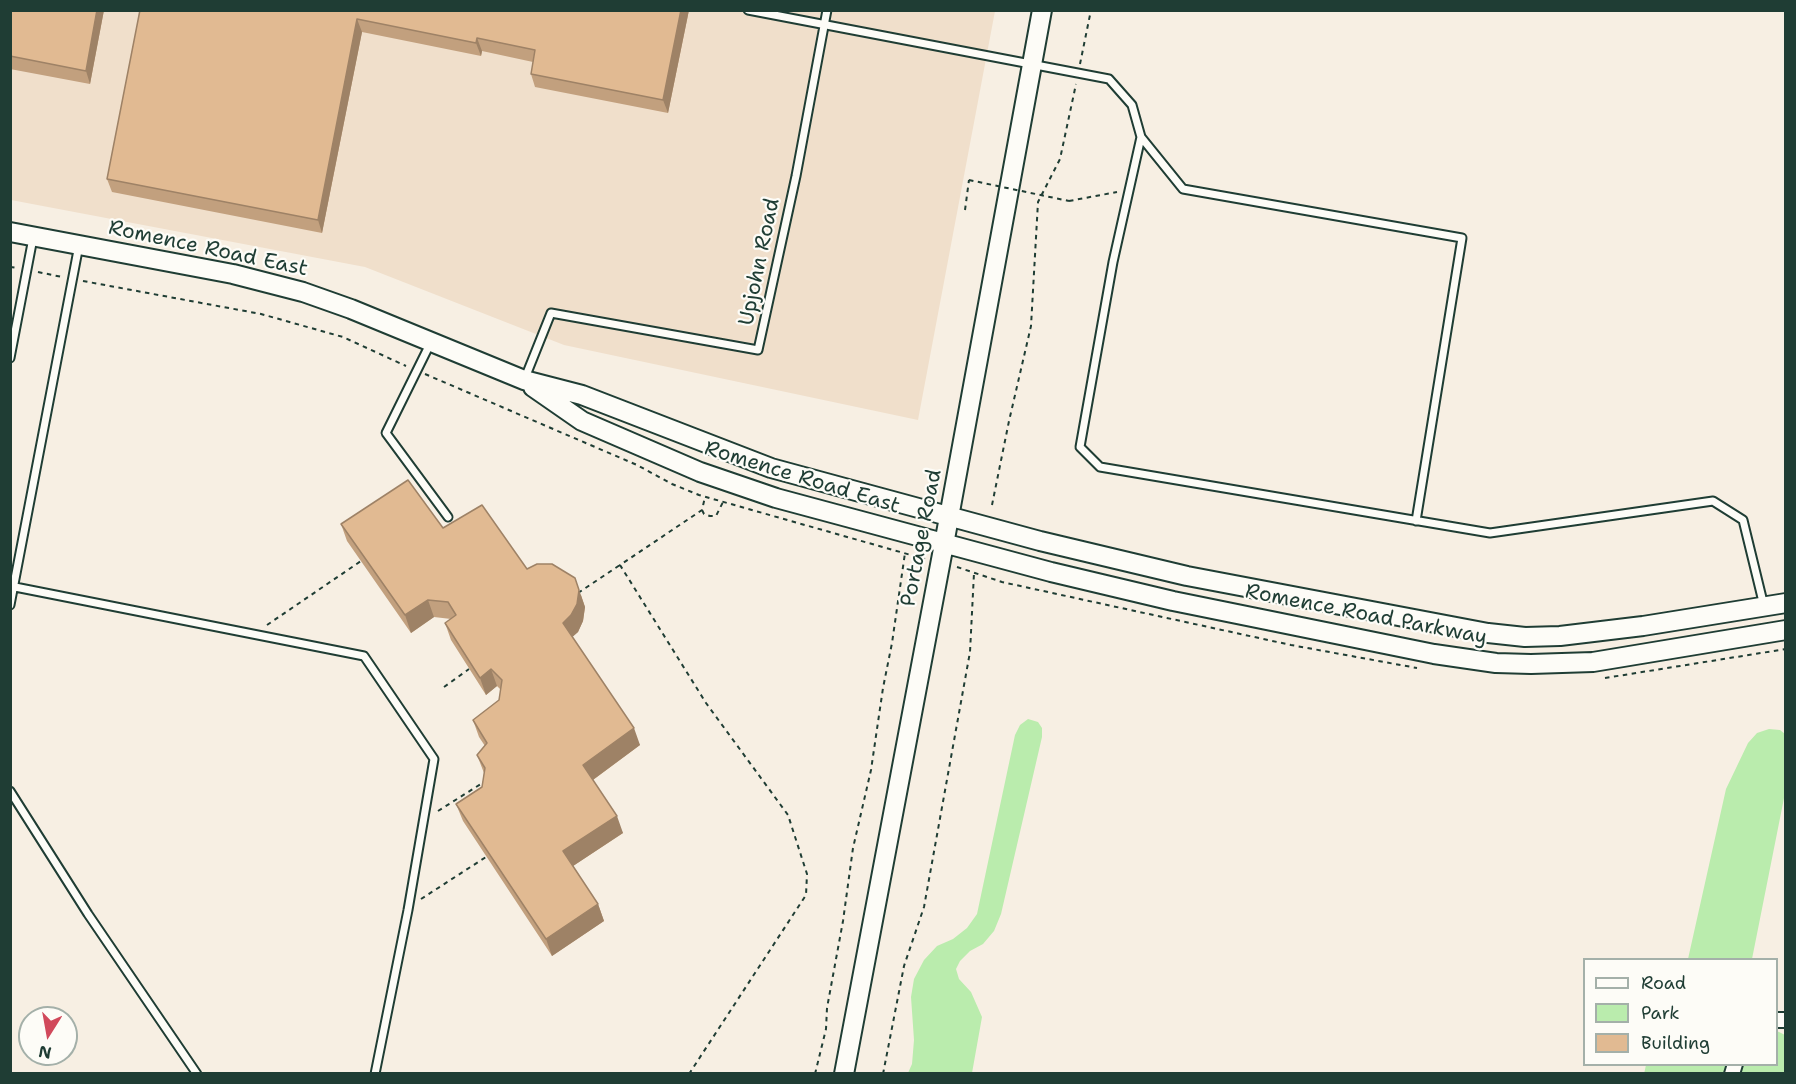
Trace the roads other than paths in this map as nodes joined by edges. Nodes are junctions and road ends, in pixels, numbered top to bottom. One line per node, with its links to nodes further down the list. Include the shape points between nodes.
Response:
1 (748, 10): 4 (lane)
2 (827, 10): 4 (lane, Upjohn Road)
3 (1042, 10): 5 (street, Portage Road)
4 (824, 25): 5 (lane); 12 (lane, Upjohn Road, via 758,350 551,313)
5 (1032, 65): 6 (lane, via 1108,79 1132,105); 13 (street, Portage Road)
6 (1141, 137): 15 (lane, via 1183,189 1462,238); 15 (lane, via 1113,262 1080,447 1101,467)
7 (10, 232): 8 (street, Romence Road East)
8 (33, 236): 9 (street, Romence Road East); 11 (lane)
9 (79, 245): 10 (street, Romence Road East, via 233,274 303,292); 17 (lane)
10 (431, 342): 12 (street, Romence Road East); 14 (lane, via 386,433)
11 (10, 358)
12 (524, 380): 13 (street, Romence Road East, via 582,395 771,468); 16 (street, Romence Road East, via 582,421 700,472 776,498)
13 (949, 516): 16 (street, Portage Road); 20 (street, Romence Road Parkway, via 1187,576 1488,633 1560,636)
14 (448, 517)
15 (1416, 521): 20 (lane, via 1490,533 1713,501 1743,520)
16 (944, 542): 21 (street, Romence Road Parkway, via 1173,601 1465,659 1531,664 1593,662); 25 (street, Portage Road)
17 (12, 586): 19 (lane); 24 (lane, via 364,656 434,759)
18 (1785, 603): 20 (street, Romence Road Parkway)
19 (10, 605)
20 (1764, 607): 21 (street)
21 (1777, 631)
22 (10, 791): 23 (lane)
23 (197, 1074)
24 (375, 1074)
25 (844, 1074)

